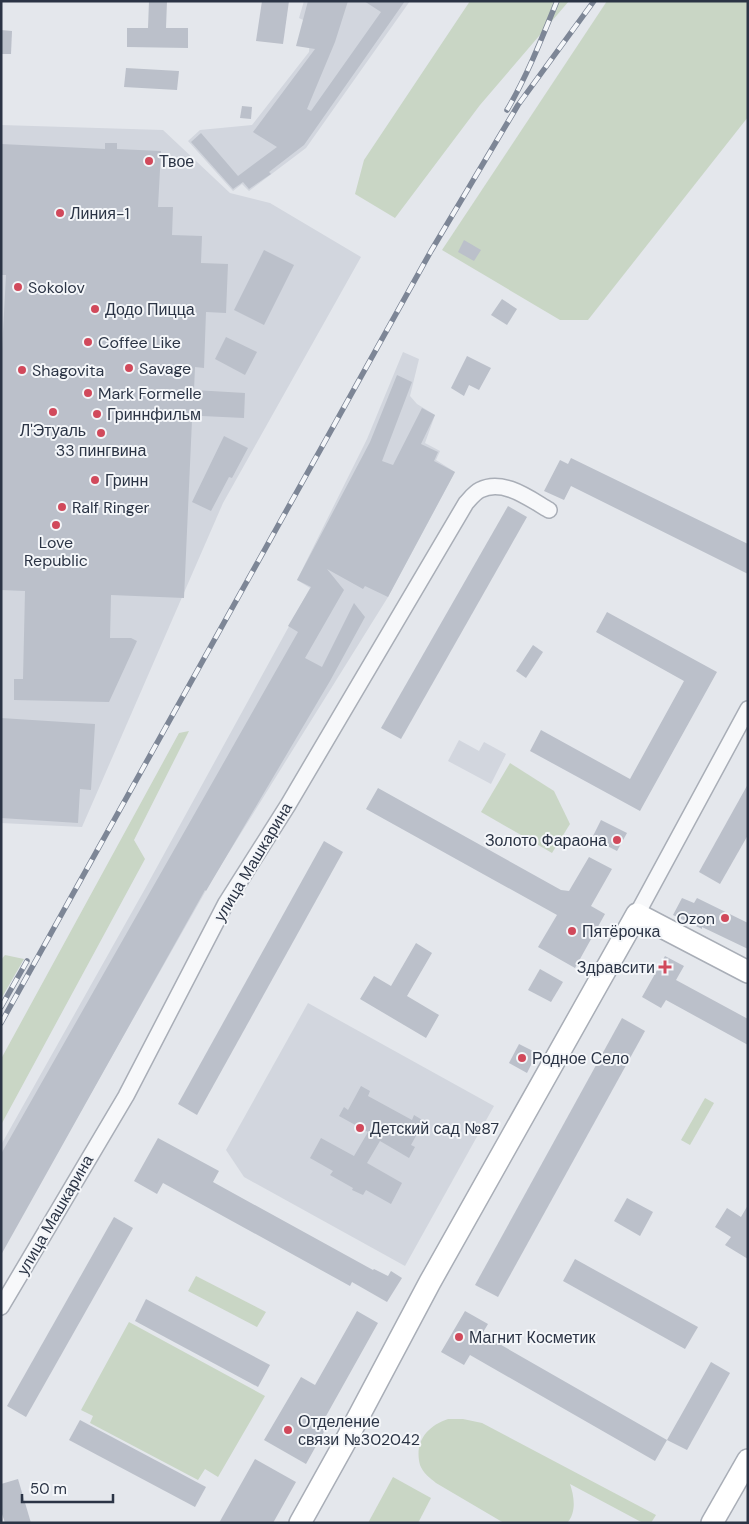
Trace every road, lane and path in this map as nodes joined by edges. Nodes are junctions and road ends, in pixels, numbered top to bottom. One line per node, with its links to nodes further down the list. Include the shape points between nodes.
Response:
1 (549, 510): 5 (street, улица Машкарина, via 513,490 496,486 480,490 466,503 288,805 226,903 126,1096)
2 (748, 709): 3 (street)
3 (637, 914): 4 (street); 7 (street, via 430,1282)
4 (748, 972)
5 (1, 1307)
6 (748, 1460): 8 (street)
7 (300, 1523)
8 (712, 1523)

